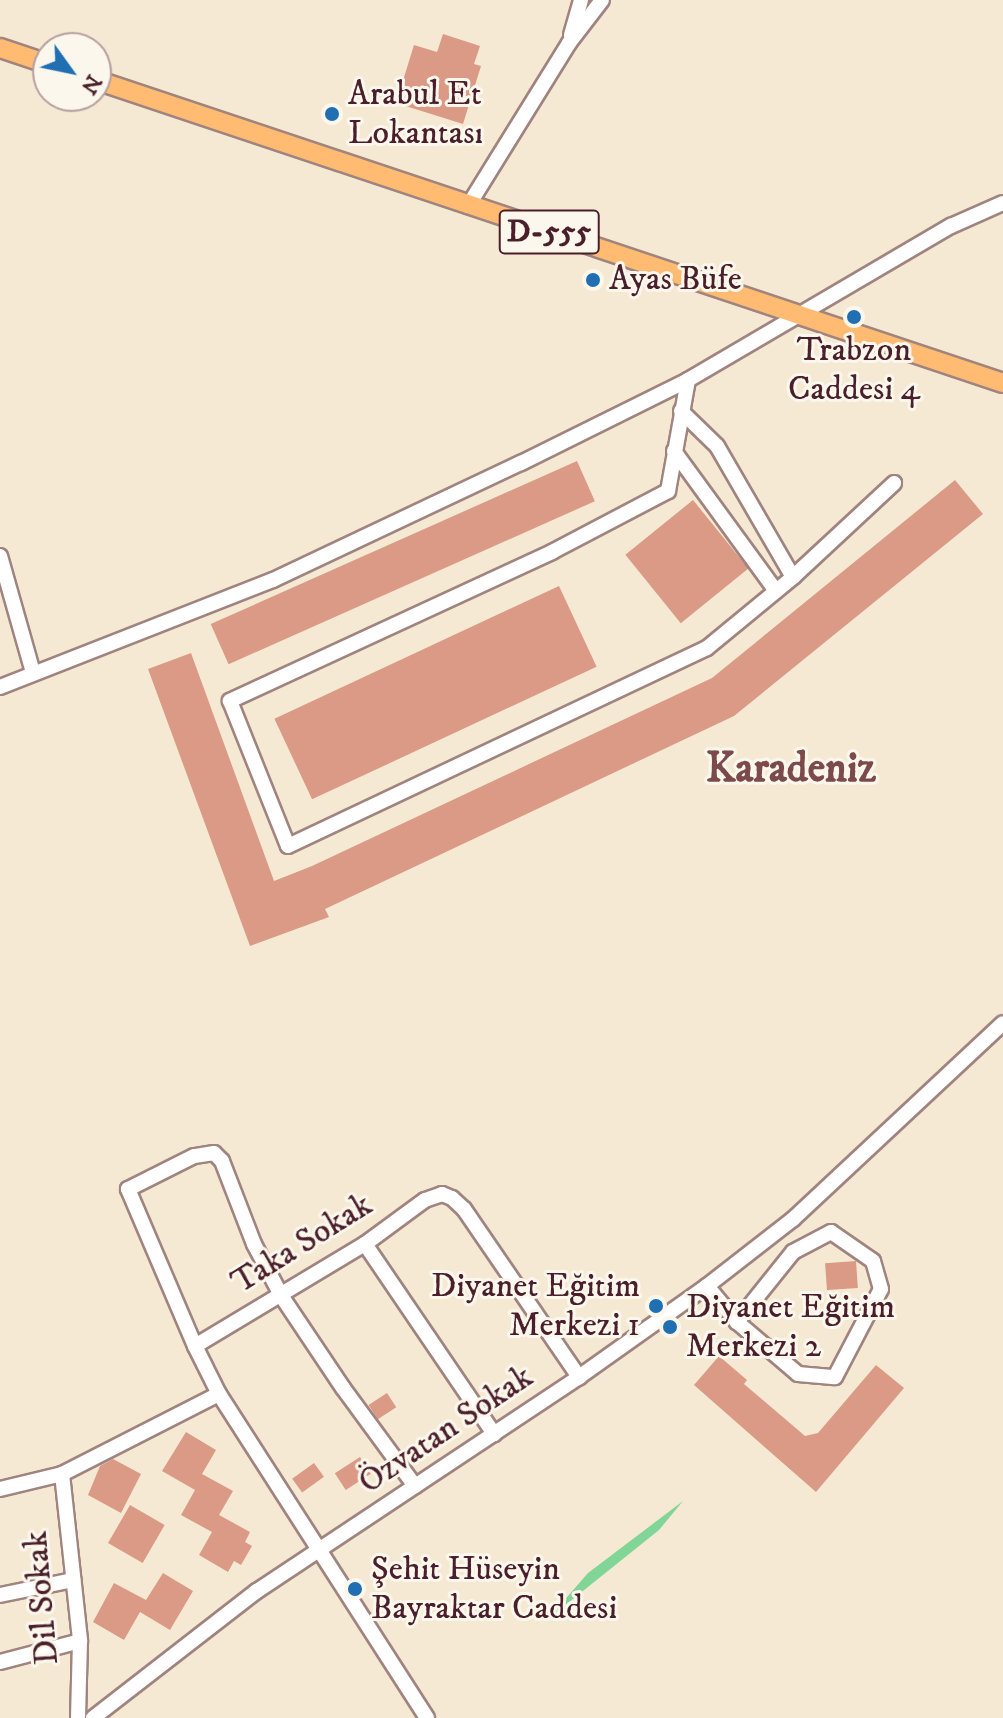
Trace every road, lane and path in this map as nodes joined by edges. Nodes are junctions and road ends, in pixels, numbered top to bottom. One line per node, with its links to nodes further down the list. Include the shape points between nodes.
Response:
1 (581, 0): 3 (street)
2 (602, 0): 3 (street)
3 (569, 43): 8 (street)
4 (0, 48): 5 (main road)
5 (32, 59)
6 (112, 85): 8 (main road, D-555)
7 (1003, 203): 9 (street, via 951,226)
8 (468, 206): 9 (main road, D-555)
9 (795, 314): 10 (street); 11 (main road, D-555)
10 (688, 380): 12 (street); 18 (street, via 273,580)
11 (1003, 383)
12 (681, 411): 13 (street); 16 (street, via 717,446)
13 (674, 451): 17 (street); 17 (street, via 668,491 552,552 230,701 288,846 707,648)
14 (894, 483): 16 (street)
15 (0, 556): 18 (street)
16 (793, 577): 17 (street)
17 (776, 591)
18 (33, 673): 19 (street)
19 (0, 687)
20 (1003, 1023): 22 (street, Özvatan Sokak, via 793,1219)
21 (365, 1244): 23 (street, Taka Sokak); 26 (street, Taka Sokak, via 425,1200 442,1194 464,1209); 28 (street)
22 (707, 1286): 24 (street); 26 (street, Özvatan Sokak)
23 (280, 1293): 25 (street, Taka Sokak); 25 (street, via 214,1153 194,1156 128,1189); 30 (street)
24 (737, 1322): 24 (street, via 793,1252 831,1232 873,1261 881,1289 835,1377 798,1374)
25 (195, 1346): 27 (street)
26 (579, 1377): 28 (street, Özvatan Sokak)
27 (219, 1394): 29 (street); 32 (street)
28 (494, 1434): 30 (street, Özvatan Sokak)
29 (62, 1474): 31 (street); 33 (street, Dil Sokak)
30 (415, 1486): 32 (street, Özvatan Sokak)
31 (0, 1489)
32 (317, 1552): 38 (street, Özvatan Sokak, via 257,1591); 39 (street)
33 (73, 1580): 34 (street); 35 (street, Dil Sokak)
34 (0, 1595)
35 (80, 1641): 36 (street); 37 (street, Dil Sokak)
36 (0, 1662)
37 (78, 1718)
38 (93, 1718)
39 (427, 1718)

